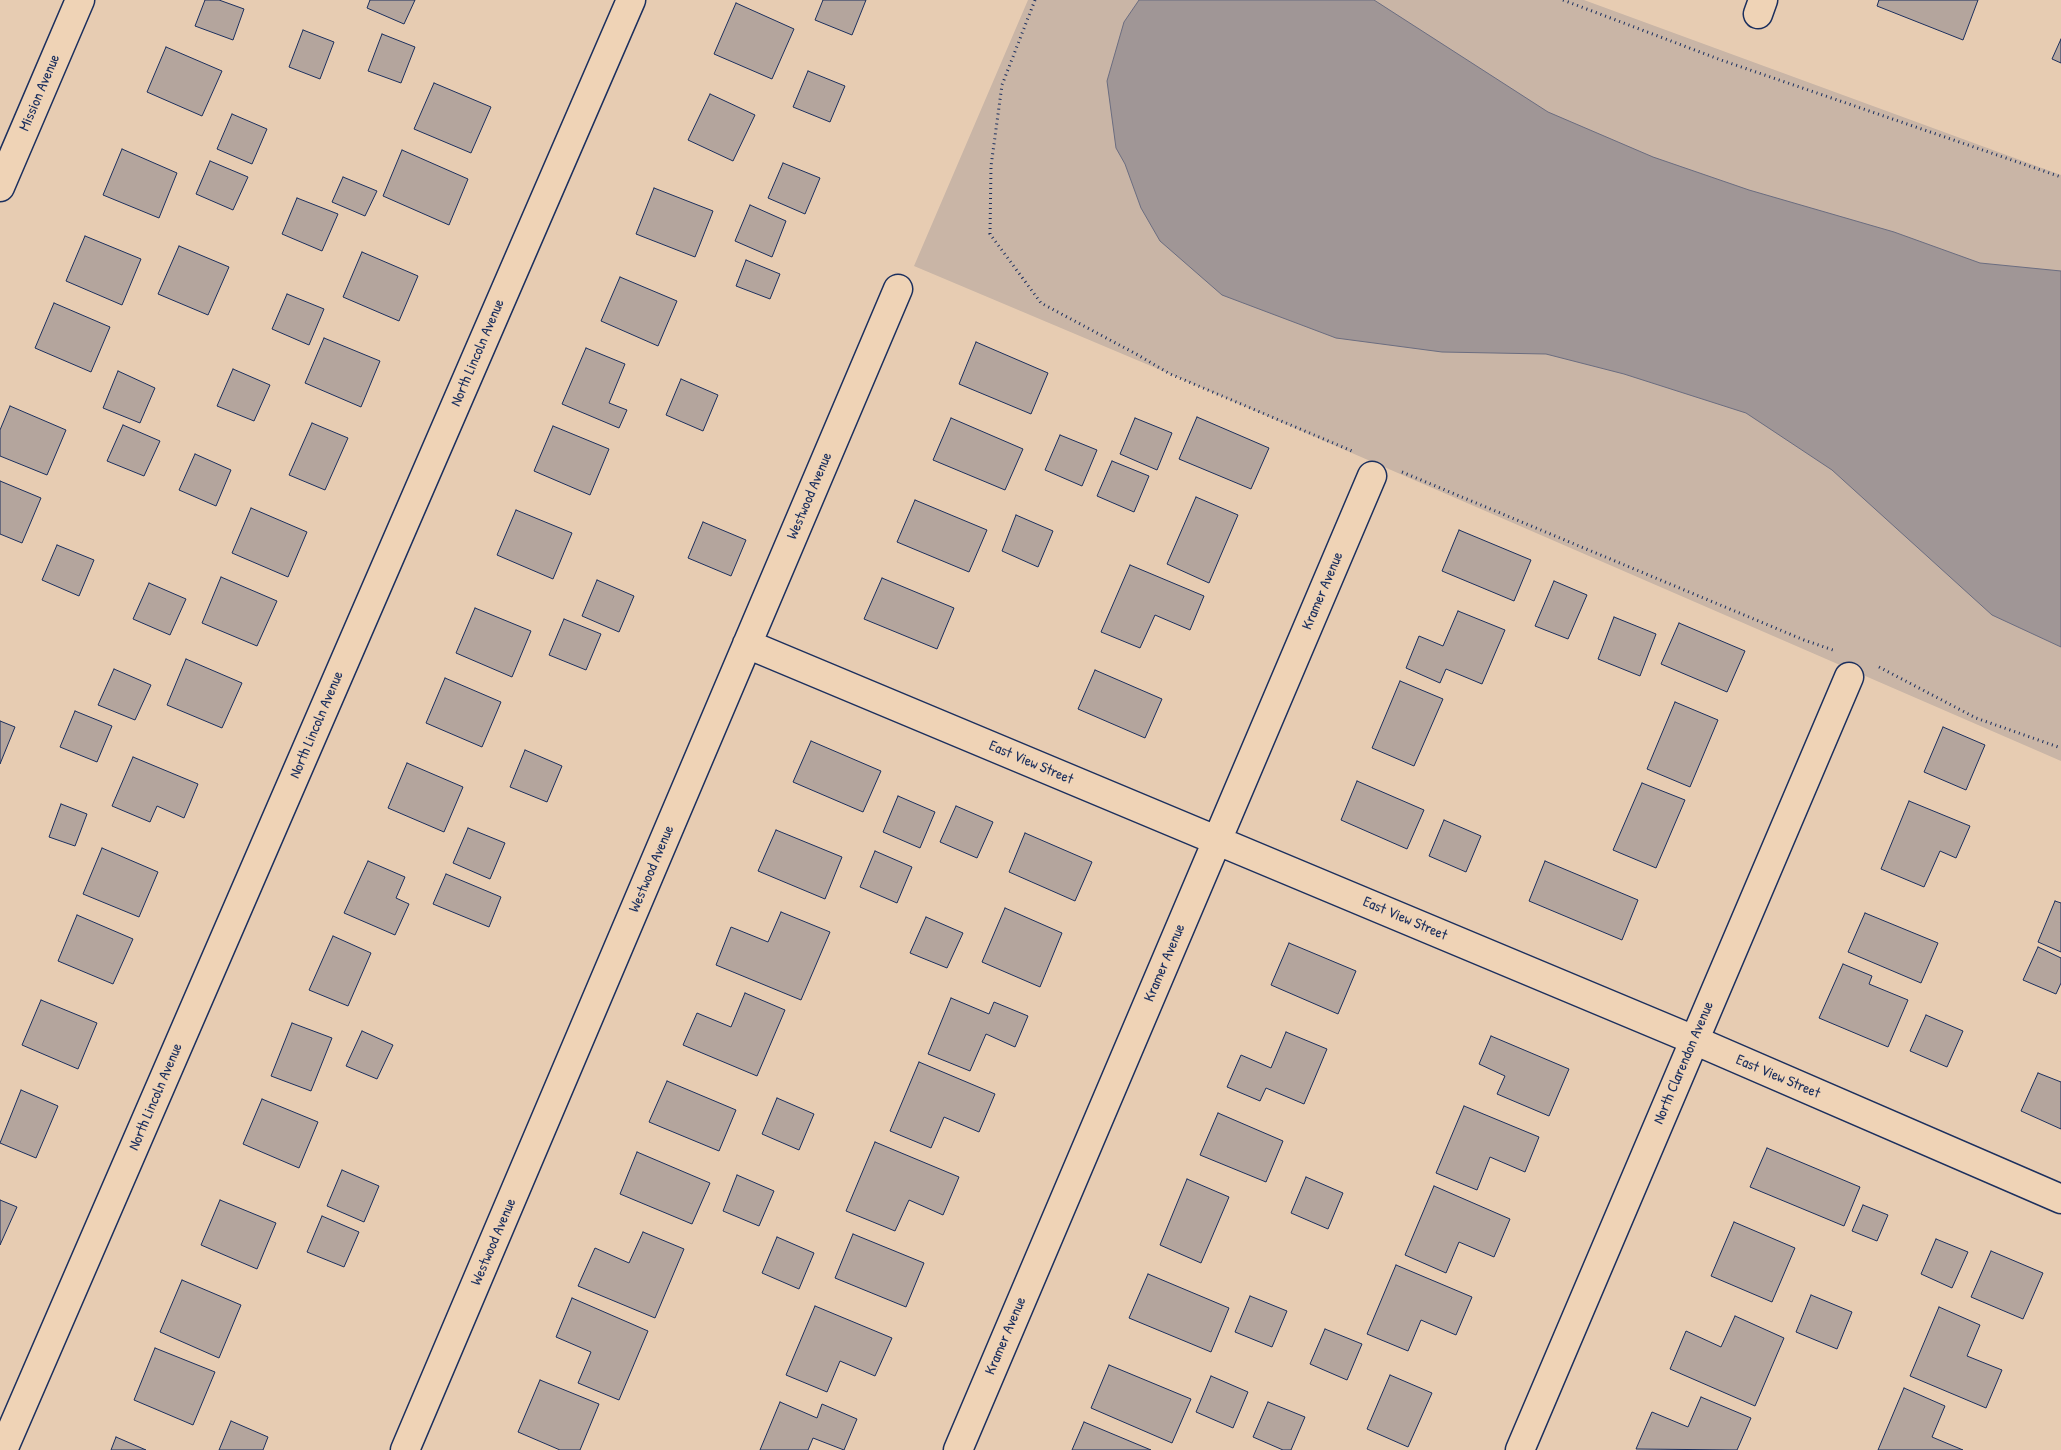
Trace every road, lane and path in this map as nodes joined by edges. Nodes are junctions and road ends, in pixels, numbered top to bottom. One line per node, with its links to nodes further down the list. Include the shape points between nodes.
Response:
1 (80, 0): 6 (street, Mission Avenue)
2 (631, 0): 18 (street, North Lincoln Avenue)
3 (1035, 0): 8 (path, via 1002,85 991,166 990,234 1041,302 1170,374)
4 (1563, 0): 5 (path, via 1721,60)
5 (2061, 177)
6 (0, 186)
7 (898, 289): 11 (street, Westwood Avenue)
8 (1353, 451)
9 (1399, 471): 12 (path, via 1804,640)
10 (1372, 476): 15 (street, Kramer Avenue)
11 (747, 644): 15 (street, East View Street); 19 (street, Westwood Avenue)
12 (1844, 665): 16 (street, North Clarendon Avenue)
13 (1876, 665): 14 (path, via 1976,718)
14 (2061, 748)
15 (1217, 841): 16 (street, East View Street); 20 (street, Kramer Avenue)
16 (1694, 1040): 17 (street, East View Street); 21 (street, North Clarendon Avenue)
17 (2061, 1198)
18 (3, 1450)
19 (405, 1450)
20 (958, 1450)
21 (1520, 1450)

